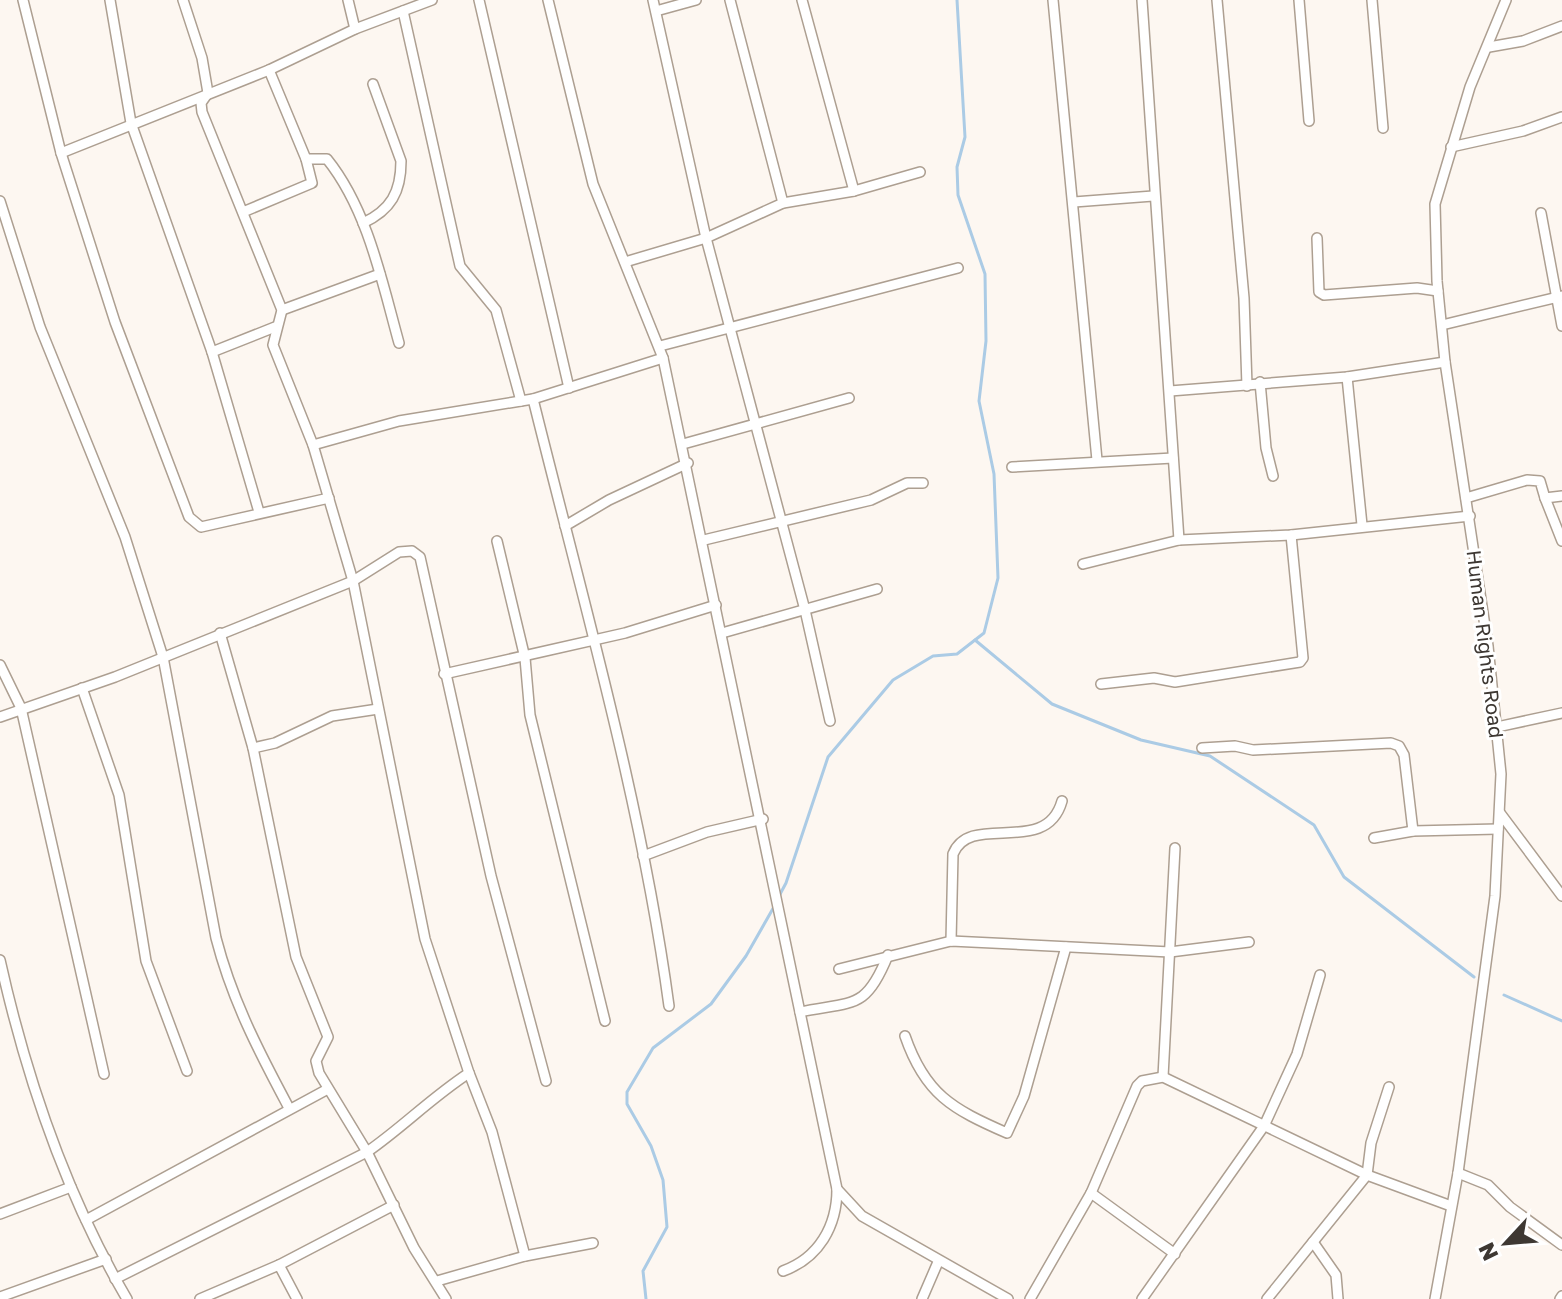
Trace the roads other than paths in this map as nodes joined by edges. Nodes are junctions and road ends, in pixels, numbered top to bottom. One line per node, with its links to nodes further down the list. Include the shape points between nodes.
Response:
1 (23, 0): 31 (street)
2 (110, 0): 28 (street)
3 (183, 0): 25 (street)
4 (348, 0): 21 (street)
5 (432, 0): 18 (street)
6 (479, 0): 62 (street)
7 (548, 0): 44 (street, via 593,184)
8 (653, 0): 19 (street)
9 (696, 0): 19 (street)
10 (730, 0): 38 (street)
11 (802, 0): 34 (street)
12 (1053, 0): 37 (street)
13 (1142, 0): 35 (street)
14 (1217, 0): 61 (street)
15 (1299, 0): 27 (street)
16 (1372, 0): 29 (street)
17 (1506, 0): 22 (street, Human Rights Road)
18 (403, 11): 21 (street); 66 (street, via 460,266 496,310)
19 (656, 11): 42 (street)
20 (1562, 26): 22 (street)
21 (355, 29): 23 (street)
22 (1489, 47): 30 (street, Human Rights Road)
23 (269, 70): 25 (street); 32 (street)
24 (373, 84): 41 (street, via 401,174 396,197)
25 (208, 93): 28 (street); 39 (street, via 202,112)
26 (1562, 117): 30 (street)
27 (1309, 121)
28 (131, 123): 31 (street); 56 (street)
29 (1383, 128)
30 (1451, 147): 47 (street, Human Rights Road, via 1435,204)
31 (61, 153): 80 (street, via 115,322 189,517 201,527)
32 (306, 159): 39 (street, via 312,183); 41 (street, via 327,159)
33 (920, 172): 34 (street)
34 (854, 191): 38 (street)
35 (1153, 196): 37 (street); 63 (street)
36 (0, 201): 98 (street, via 40,327 125,537)
37 (1074, 202): 71 (street)
38 (783, 203): 42 (street)
39 (243, 212): 49 (street)
40 (1541, 213): 48 (street)
41 (363, 223): 46 (street)
42 (706, 238): 44 (street); 53 (street)
43 (1317, 238): 47 (street, via 1319,292 1324,295)
44 (625, 262): 55 (street)
45 (958, 268): 53 (street)
46 (380, 274): 49 (street); 54 (street)
47 (1438, 291): 50 (street, Human Rights Road)
48 (1559, 297): 50 (street); 51 (street)
49 (282, 310): 52 (street)
50 (1442, 325): 58 (street, Human Rights Road)
51 (1562, 326)
52 (275, 327): 56 (street); 69 (street, via 273,345)
53 (732, 329): 55 (street); 67 (street)
54 (399, 343)
55 (660, 346): 57 (street)
56 (212, 352): 80 (street)
57 (663, 358): 62 (street); 68 (street)
58 (1445, 362): 59 (street); 78 (street, Human Rights Road)
59 (1347, 377): 60 (street); 83 (street)
60 (1260, 382): 61 (street); 74 (street)
61 (1247, 386): 63 (street)
62 (569, 388): 65 (street)
63 (1170, 391): 70 (street)
64 (849, 398): 67 (street)
65 (533, 399): 66 (street); 84 (street)
66 (521, 401): 69 (street, via 399,421)
67 (754, 426): 68 (street); 82 (street)
68 (683, 444): 72 (street)
69 (313, 445): 77 (street)
70 (1173, 458): 71 (street); 87 (street)
71 (1097, 460): 73 (street)
72 (688, 463): 84 (street); 86 (street)
73 (1012, 467)
74 (1273, 476)
75 (923, 483): 82 (street, via 907,483 871,500)
76 (1562, 496): 79 (street)
77 (329, 498): 80 (street); 91 (street)
78 (1466, 498): 79 (street, via 1527,480 1540,481); 81 (street, Human Rights Road)
79 (1545, 498): 89 (street)
80 (259, 512)
81 (1470, 516): 83 (street); 109 (street, Human Rights Road)
82 (782, 523): 86 (street); 94 (street)
83 (1362, 525): 85 (street)
84 (565, 526): 97 (street)
85 (1291, 535): 87 (street); 102 (street, via 1300,662 1175,682 1154,678)
86 (704, 540): 93 (street)
87 (1179, 540): 90 (street)
88 (497, 541): 99 (street)
89 (1562, 541)
90 (1083, 564)
91 (353, 581): 95 (street); 101 (street, via 399,552 420,557); 105 (street)
92 (877, 589): 94 (street)
93 (716, 605): 96 (street); 97 (street)
94 (805, 610): 96 (street); 108 (street)
95 (220, 633): 98 (street); 110 (street)
96 (722, 633): 114 (street)
97 (592, 641): 99 (street); 119 (street)
98 (163, 657): 103 (street); 140 (street, via 228,984)
99 (525, 658): 101 (street); 131 (street, via 530,715)
100 (0, 665): 104 (street)
101 (444, 674): 137 (street)
102 (1101, 684)
103 (82, 688): 104 (street); 133 (street, via 119,795 146,961)
104 (21, 708): 107 (street); 135 (street)
105 (378, 709): 110 (street, via 332,716); 134 (street, via 425,939)
106 (1562, 713): 109 (street)
107 (0, 717)
108 (830, 721)
109 (1497, 727): 113 (street, Human Rights Road)
110 (253, 748): 139 (street, via 296,957 328,1037 316,1061)
111 (1202, 748): 116 (street, via 1399,746)
112 (1062, 801): 121 (street, via 1058,816 1042,827 964,837 956,845)
113 (1500, 813): 115 (street, Human Rights Road); 120 (street)
114 (763, 819): 119 (street, via 707,832); 130 (street)
115 (1498, 829): 116 (street); 143 (street, Human Rights Road, via 1495,896)
116 (1413, 831): 117 (street)
117 (1374, 838)
118 (1175, 848): 124 (street)
119 (643, 856): 129 (street)
120 (1562, 896)
121 (951, 941): 123 (street); 125 (street)
122 (1249, 942): 124 (street)
123 (1066, 947): 124 (street); 132 (street, via 1024,1096 1007,1133 956,1110 935,1092 915,1065)
124 (1170, 952): 136 (street)
125 (888, 955): 127 (street); 130 (street, via 866,996)
126 (0, 960): 145 (street, via 19,1038)
127 (839, 969)
128 (1320, 975): 141 (street, via 1297,1054)
129 (669, 1006)
130 (800, 1012): 146 (street)
131 (605, 1021)
132 (905, 1036)
133 (187, 1071)
134 (469, 1073): 142 (street); 156 (street, via 492,1132)
135 (104, 1074)
136 (1163, 1077): 141 (street); 147 (street, via 1137,1086)
137 (546, 1081)
138 (1389, 1087): 144 (street)
139 (326, 1090): 140 (street); 142 (street)
140 (289, 1108): 151 (street)
141 (1264, 1126): 144 (street); 155 (street)
142 (367, 1152): 148 (street); 161 (street)
143 (1458, 1173): 149 (street, Human Rights Road); 154 (street, via 1488,1185)
144 (1367, 1175): 149 (street); 152 (street)
145 (71, 1187): 150 (street); 151 (street)
146 (837, 1189): 158 (street, via 862,1216); 160 (street, via 837,1210 826,1235 808,1257)
147 (1091, 1193): 155 (street); 170 (street)
148 (394, 1205): 159 (street); 162 (street)
149 (1451, 1206): 174 (street, Human Rights Road)
150 (1, 1210)
151 (86, 1220): 157 (street)
152 (1313, 1242): 172 (street); 173 (street, via 1336,1275)
153 (593, 1243): 156 (street)
154 (1562, 1245)
155 (1175, 1254): 171 (street)
156 (525, 1256): 162 (street)
157 (106, 1259): 161 (street); 163 (street)
158 (938, 1262): 168 (street); 169 (street)
159 (279, 1265): 165 (street); 166 (street)
160 (783, 1271)
161 (115, 1279): 164 (street)
162 (437, 1281): 167 (street)
163 (0, 1297)
164 (127, 1299)
165 (200, 1299)
166 (297, 1299)
167 (446, 1299)
168 (922, 1299)
169 (1008, 1299)
170 (1030, 1299)
171 (1142, 1299)
172 (1267, 1299)
173 (1338, 1299)
174 (1435, 1299)

